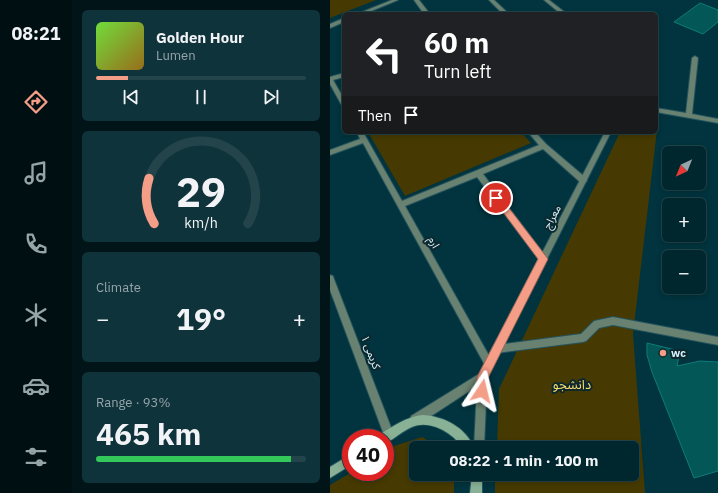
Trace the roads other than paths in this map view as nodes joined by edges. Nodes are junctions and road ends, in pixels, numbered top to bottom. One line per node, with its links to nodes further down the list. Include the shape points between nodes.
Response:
1 (396, 0): 5 (street)
2 (416, 0): 6 (street)
3 (491, 0): 7 (street)
4 (546, 0): 8 (street)
5 (365, 12)
6 (425, 12)
7 (504, 12)
8 (561, 12)
9 (342, 21): 10 (street)
10 (330, 26)
11 (695, 58): 16 (street)
12 (342, 76): 13 (street)
13 (330, 79): 14 (street)
14 (342, 100)
15 (658, 110): 16 (street)
16 (689, 116): 17 (street)
17 (718, 121)
18 (361, 134): 21 (street, ارم)
19 (533, 134): 22 (street)
20 (607, 134): 25 (street, معراج)
21 (364, 140): 23 (street); 26 (street, ارم)
22 (544, 146): 24 (street); 25 (street)
23 (330, 153)
24 (478, 173): 26 (street); 27 (street)
25 (583, 180): 27 (street, معراج)
26 (401, 205): 31 (street, ارم)
27 (543, 259): 30 (street, معراج)
28 (330, 279): 34 (street, کریمی ۱)
29 (718, 342): 30 (street, via 614,321 596,324 583,338)
30 (497, 349): 31 (street, معراج)
31 (489, 364): 32 (street, معراج)
32 (482, 377): 33 (street); 37 (street)
33 (414, 421): 35 (main road); 36 (main road, via 432,420 451,428)
34 (384, 429)
35 (394, 432)
36 (463, 441)
37 (479, 441)
38 (342, 466): 39 (main road)
39 (330, 473)
40 (477, 481): 41 (main road)
41 (476, 493)

